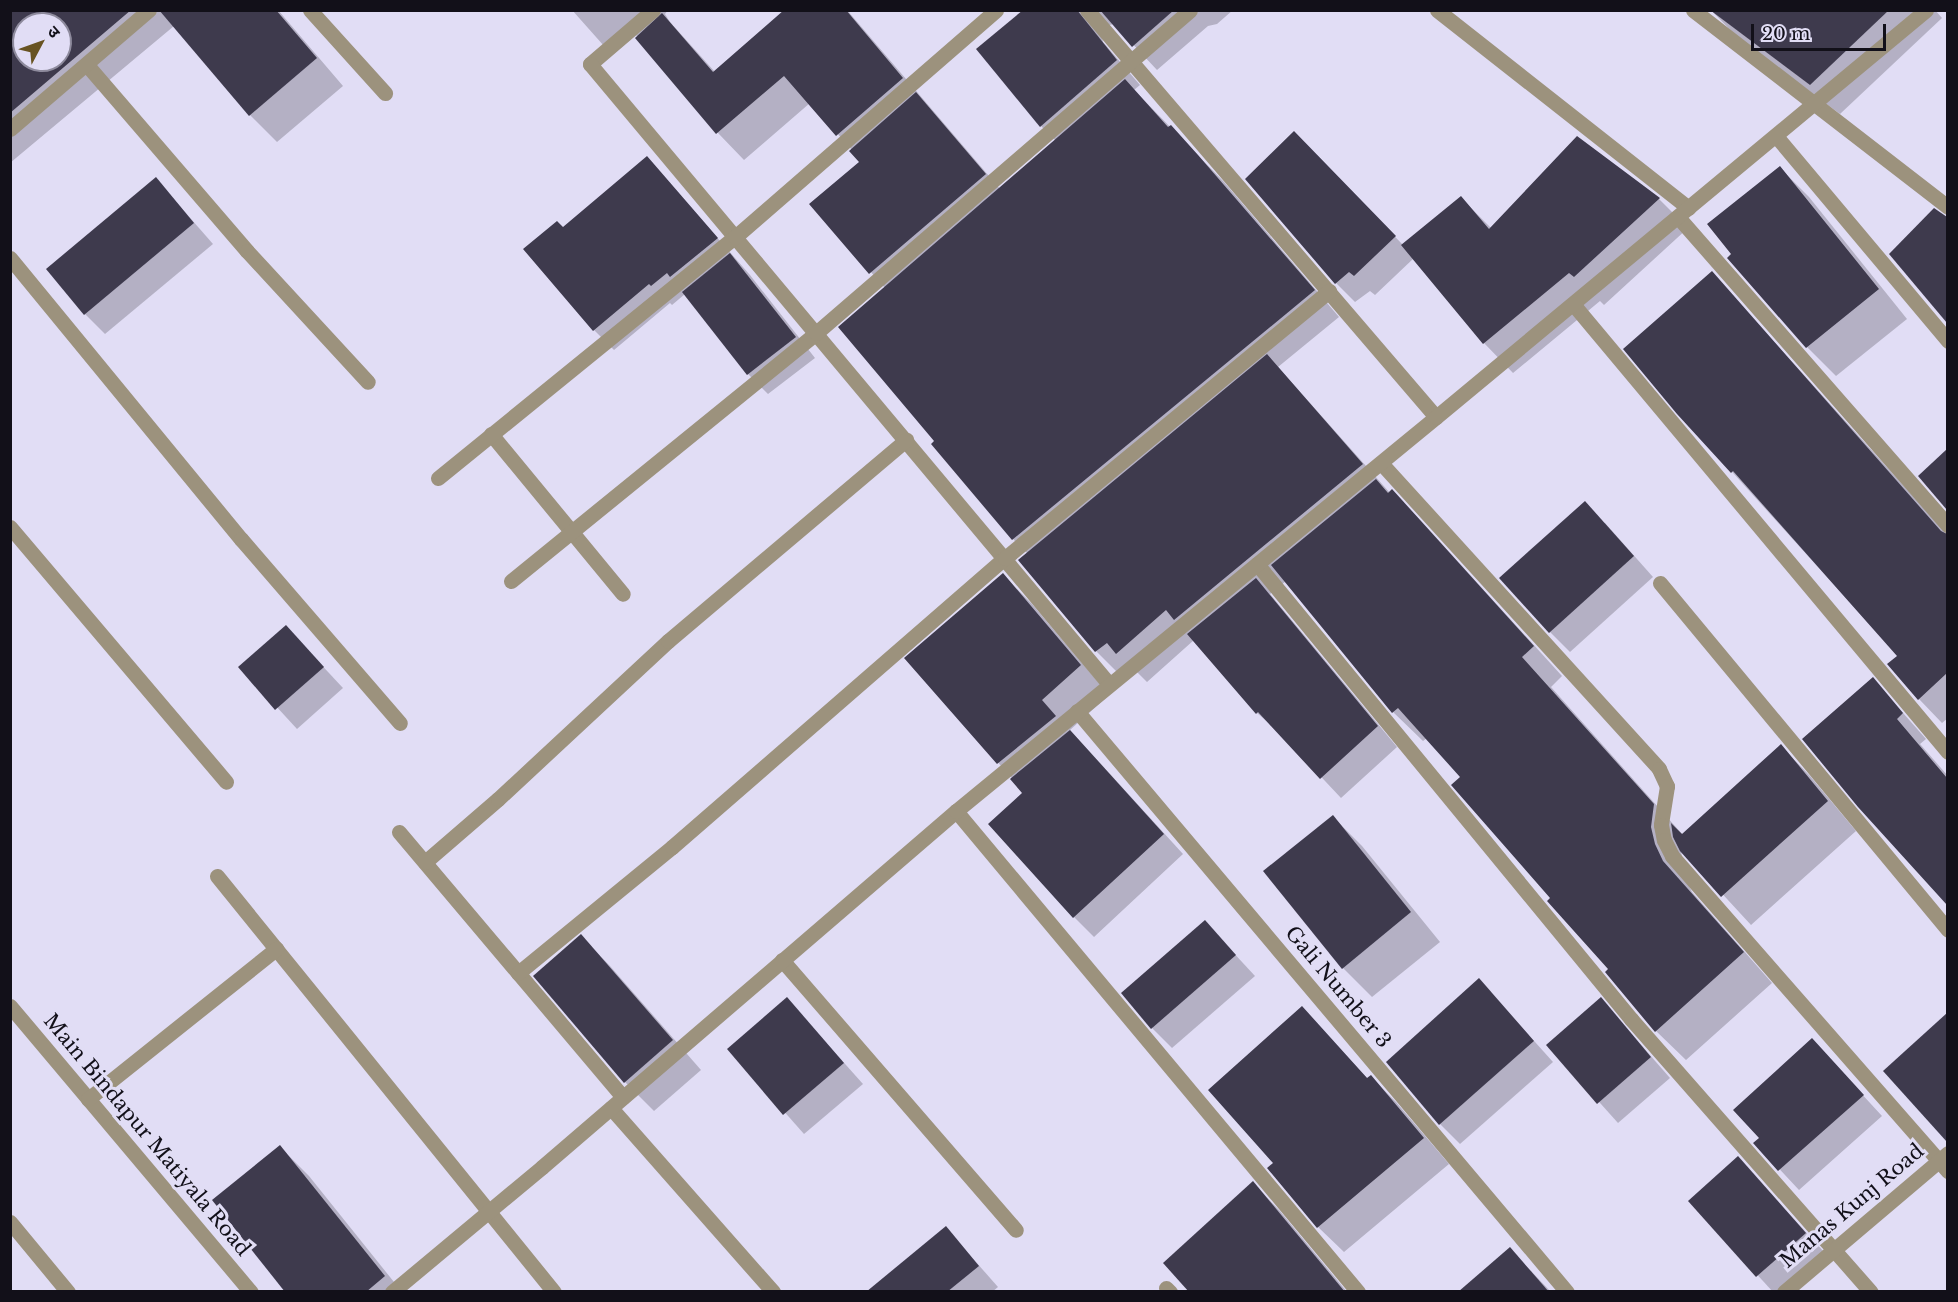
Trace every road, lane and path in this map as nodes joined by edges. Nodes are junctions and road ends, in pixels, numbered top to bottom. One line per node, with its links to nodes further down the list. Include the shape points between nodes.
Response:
1 (149, 10): 11 (street)
2 (310, 10): 12 (street)
3 (653, 10): 18 (street, via 590,64)
4 (996, 10): 18 (street)
5 (1087, 10): 10 (street)
6 (1190, 10): 10 (street)
7 (1437, 10): 17 (street)
8 (1693, 10): 13 (street)
9 (1926, 10): 13 (street)
10 (1131, 61): 20 (street); 22 (street)
11 (87, 65): 14 (street); 24 (street)
12 (385, 93)
13 (1813, 105): 15 (street); 16 (street)
14 (10, 129)
15 (1776, 136): 17 (street); 23 (street)
16 (1947, 207)
17 (1684, 212): 21 (street); 30 (street)
18 (735, 237): 22 (street); 26 (street)
19 (10, 258): 40 (street)
20 (1329, 291): 25 (street); 33 (street)
21 (1574, 304): 25 (street); 41 (street)
22 (816, 333): 27 (street); 32 (street)
23 (1947, 341)
24 (368, 382)
25 (1437, 417): 28 (street)
26 (491, 434): 29 (street); 32 (street)
27 (906, 440): 33 (street); 45 (street, via 668,641)
28 (1381, 463): 34 (street); 55 (street, via 1659,769 1667,786 1661,825 1672,856)
29 (438, 478)
30 (1947, 525)
31 (10, 527): 42 (street)
32 (573, 531): 35 (street); 37 (street)
33 (1005, 558): 38 (street); 50 (street, via 681,839)
34 (1257, 564): 38 (street); 59 (street, via 1631,1019)
35 (511, 581)
36 (1660, 583): 47 (street)
37 (623, 594)
38 (1109, 684): 39 (street)
39 (1077, 711): 43 (street); 66 (street, Gali Number 3)
40 (400, 723)
41 (1947, 752)
42 (226, 782)
43 (956, 811): 49 (street); 65 (street)
44 (399, 832): 45 (street)
45 (425, 862): 50 (street)
46 (217, 876): 48 (street)
47 (1947, 930)
48 (276, 949): 53 (street); 56 (street)
49 (782, 960): 52 (street); 58 (street)
50 (518, 973): 52 (street)
51 (10, 1006): 53 (street, Main Bindapur Matiyala Road)
52 (623, 1097): 54 (street)
53 (88, 1099): 61 (street, Main Bindapur Matiyala Road)
54 (611, 1108): 56 (street); 64 (street)
55 (1944, 1162): 59 (street, Manas Kunj Road)
56 (488, 1212): 62 (street); 63 (street)
57 (10, 1222): 60 (street)
58 (1016, 1230)
59 (1834, 1249): 67 (street, Manas Kunj Road); 68 (street)
60 (68, 1292)
61 (251, 1292)
62 (392, 1292)
63 (554, 1292)
64 (773, 1292)
65 (1358, 1292)
66 (1567, 1292)
67 (1784, 1292)
68 (1871, 1292)

